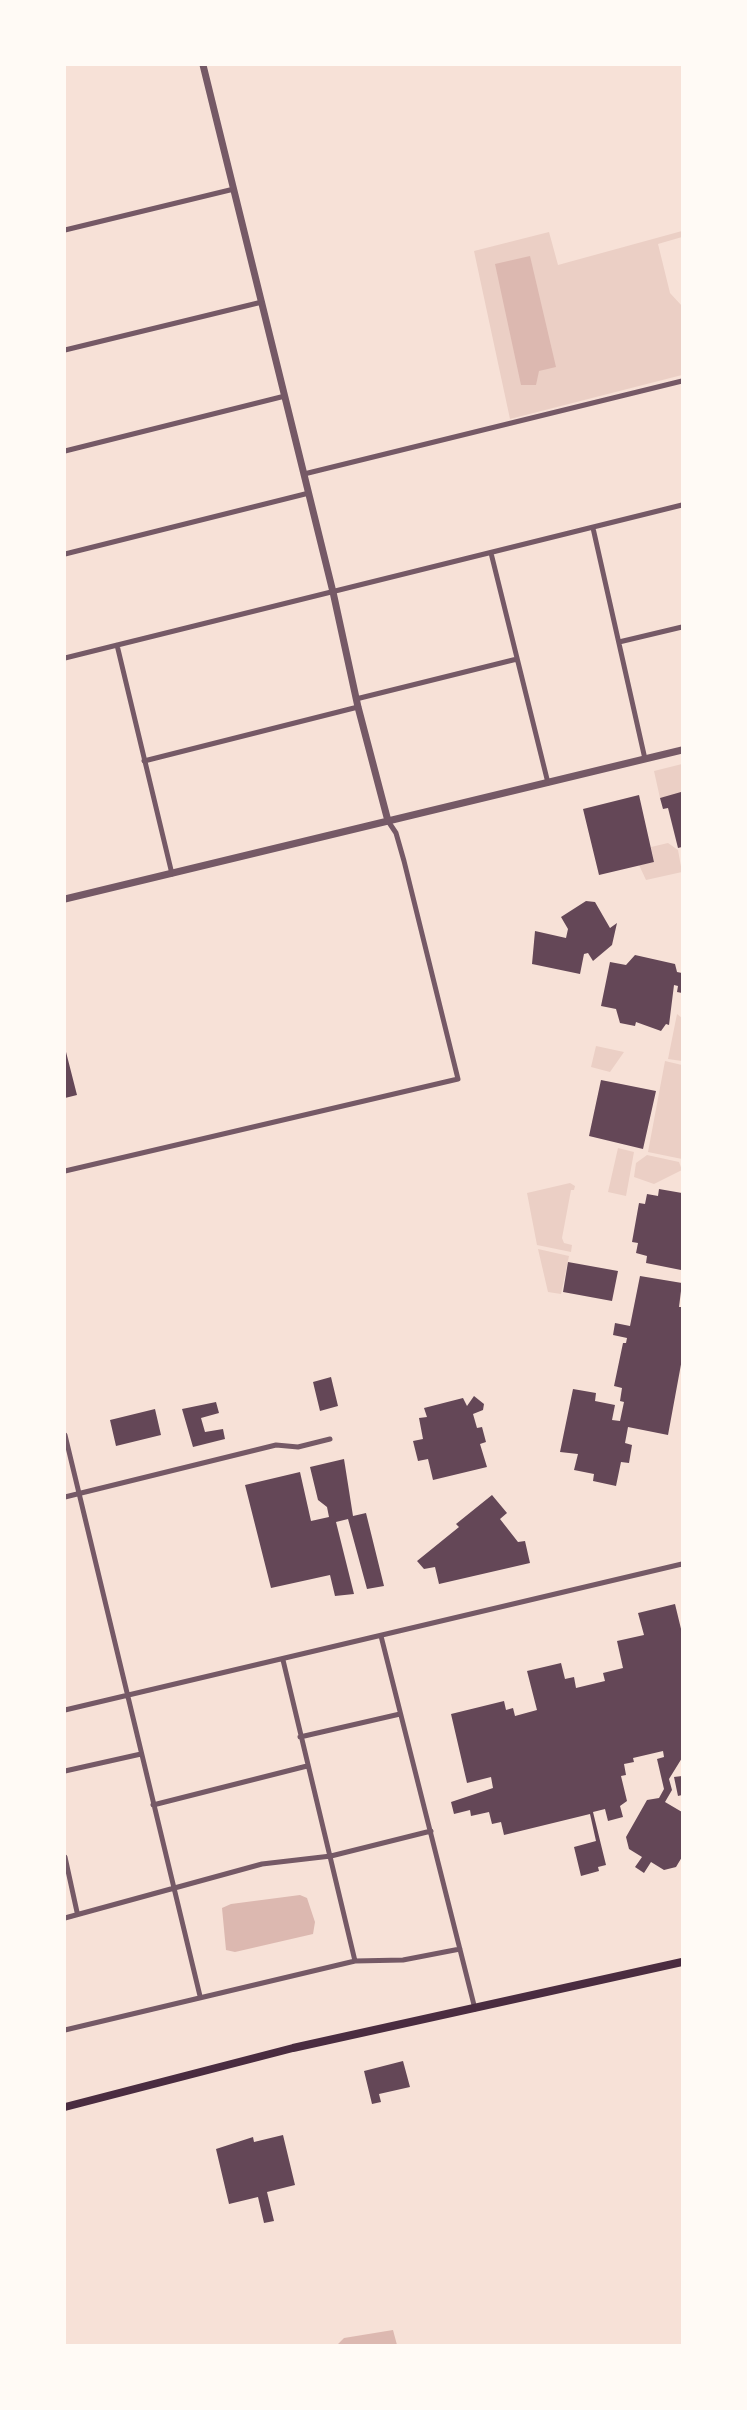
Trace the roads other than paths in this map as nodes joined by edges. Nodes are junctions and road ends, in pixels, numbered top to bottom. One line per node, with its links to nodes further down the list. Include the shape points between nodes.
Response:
1 (202, 65): 2 (street)
2 (233, 189): 3 (street); 4 (street)
3 (65, 230)
4 (261, 302): 5 (street); 7 (street)
5 (65, 350)
6 (682, 381): 9 (street)
7 (285, 396): 8 (street); 9 (street)
8 (65, 451)
9 (304, 474): 10 (street)
10 (309, 493): 14 (street); 15 (street)
11 (682, 505): 12 (street)
12 (593, 528): 13 (street); 17 (street)
13 (491, 553): 15 (street); 20 (street)
14 (65, 554)
15 (333, 592): 18 (street); 21 (street)
16 (682, 627): 17 (street)
17 (619, 642): 23 (street)
18 (117, 645): 19 (street); 24 (street)
19 (65, 658)
20 (517, 659): 21 (street); 25 (street)
21 (357, 703): 24 (street); 26 (street)
22 (682, 750): 23 (street)
23 (645, 759): 25 (street)
24 (144, 761): 27 (street)
25 (548, 783): 26 (street)
26 (388, 821): 27 (street); 29 (street, via 404,862 458,1079)
27 (172, 874): 28 (street)
28 (65, 899)
29 (65, 1171)
30 (65, 1435): 32 (street)
31 (330, 1439): 32 (street, via 298,1447 276,1445)
32 (79, 1494): 33 (street); 37 (street)
33 (65, 1497)
34 (682, 1564): 35 (street)
35 (382, 1636): 36 (street); 39 (street)
36 (283, 1660): 37 (street); 40 (street)
37 (130, 1695): 38 (street); 41 (street)
38 (65, 1710)
39 (400, 1714): 40 (street); 45 (street)
40 (300, 1737): 42 (street)
41 (141, 1754): 43 (street); 44 (street)
42 (307, 1766): 44 (street); 46 (street)
43 (65, 1772)
44 (153, 1805): 48 (street)
45 (431, 1831): 46 (street); 51 (street)
46 (331, 1856): 48 (street, via 262,1864); 52 (street)
47 (65, 1857): 49 (street)
48 (173, 1889): 49 (street); 54 (street)
49 (77, 1912): 50 (street)
50 (65, 1918)
51 (460, 1949): 52 (street, via 412,1959); 55 (street)
52 (355, 1961): 54 (street)
53 (682, 1962): 55 (main road)
54 (200, 1996): 56 (street)
55 (475, 2008): 57 (main road)
56 (65, 2030)
57 (65, 2107)

